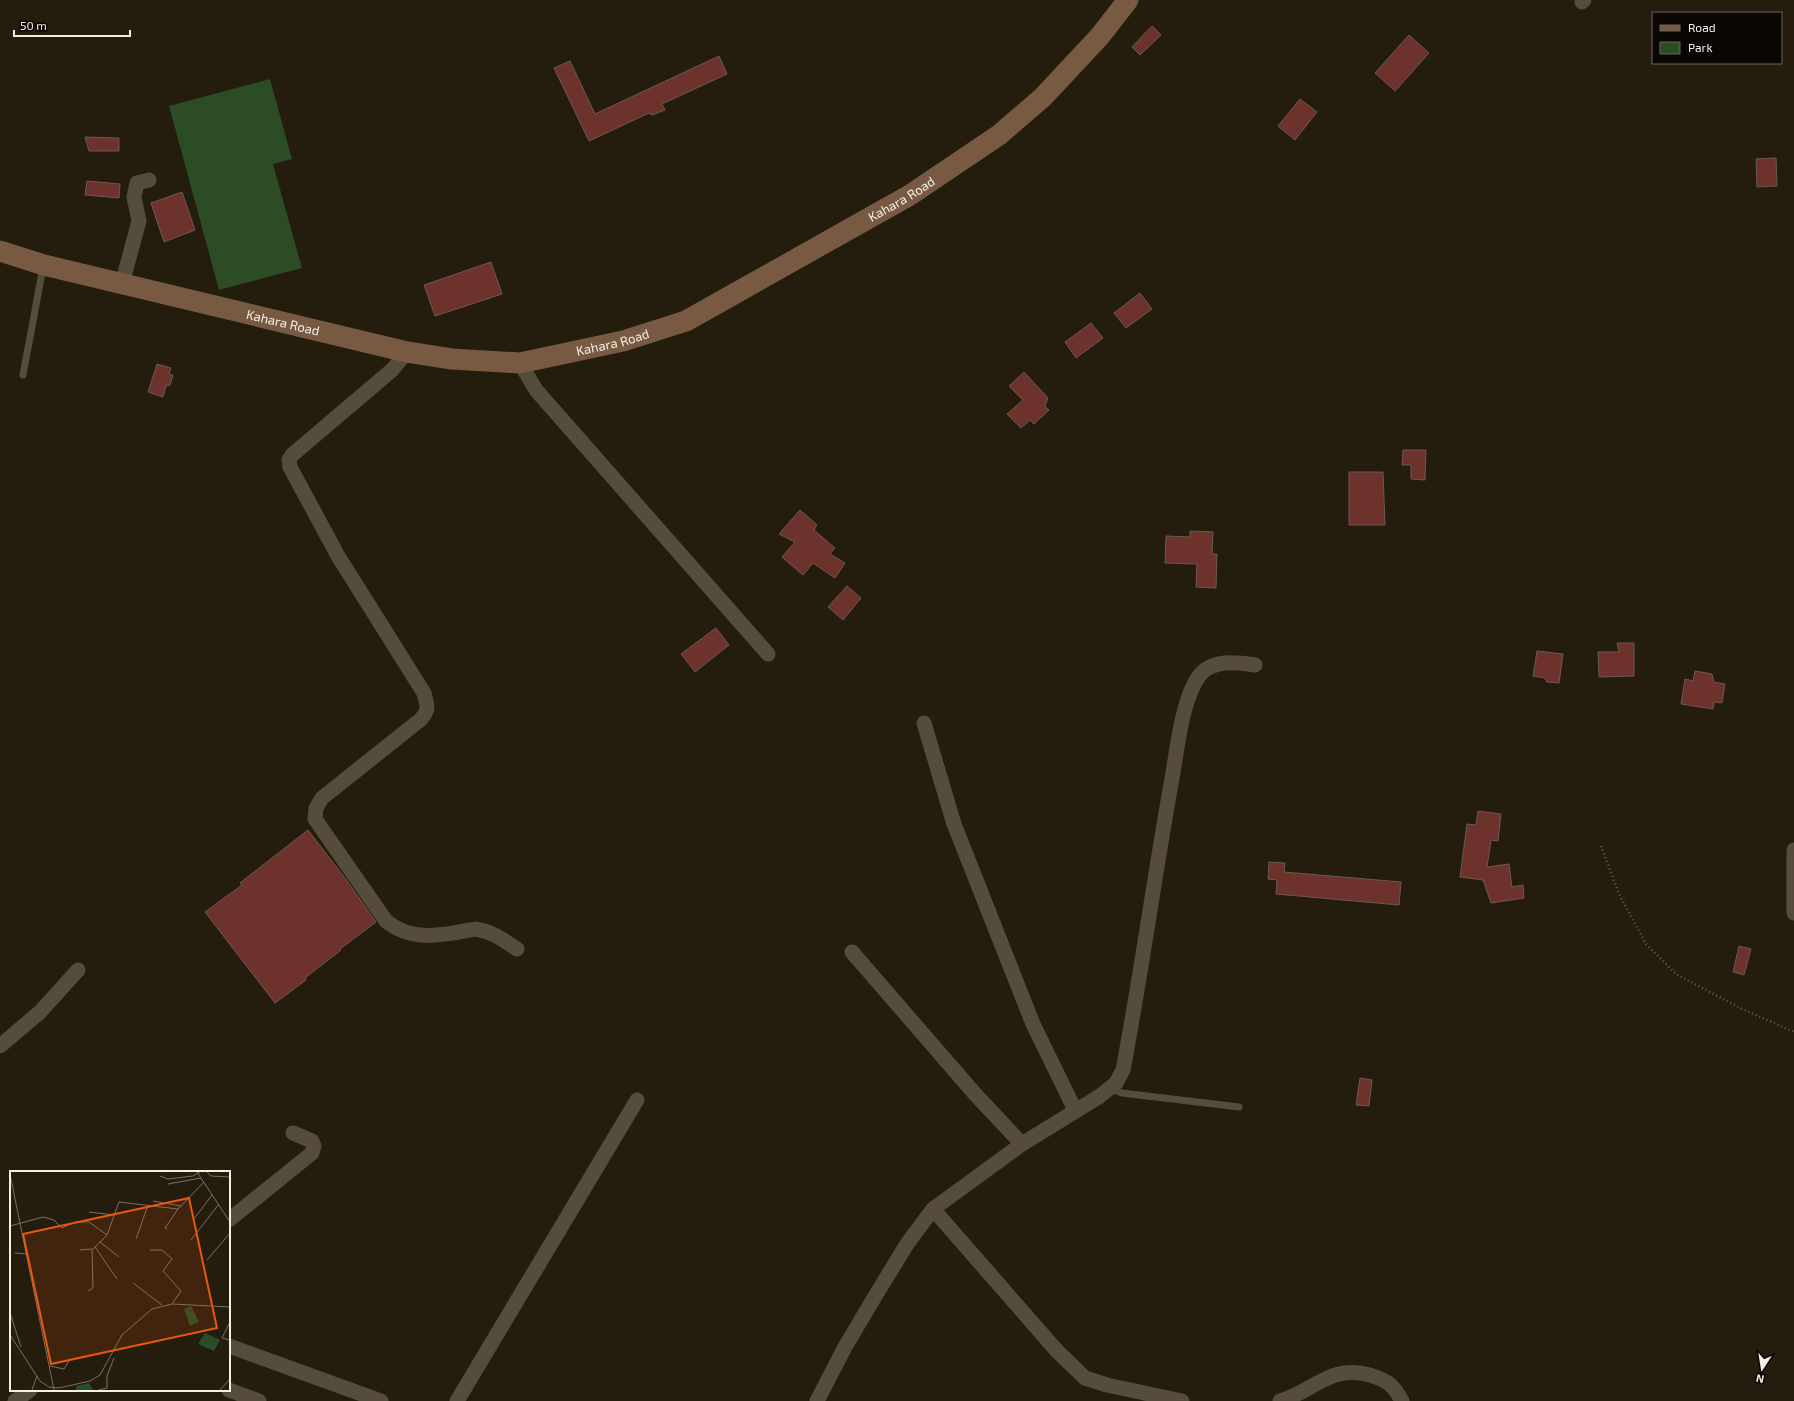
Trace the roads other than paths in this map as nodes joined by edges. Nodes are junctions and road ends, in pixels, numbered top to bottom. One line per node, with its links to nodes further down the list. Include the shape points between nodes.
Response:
1 (1128, 0): 7 (street, Kahara Road, via 1100,36 1043,97 999,135 910,195 686,321 623,341)
2 (149, 180): 5 (street, via 137,183 134,197 139,221)
3 (0, 251): 4 (street, Kahara Road)
4 (44, 265): 5 (street, Kahara Road); 8 (lane)
5 (122, 284): 6 (street, Kahara Road)
6 (407, 352): 7 (street, Kahara Road, via 452,359); 14 (street, via 392,370 292,455 290,460 290,466 338,556 424,693 427,704 426,713 420,720 322,798 316,808 315,819 386,921 395,928 425,937 483,930)
7 (520, 363): 9 (street, via 536,390)
8 (23, 375)
9 (768, 654)
10 (1255, 665): 18 (street, via 1236,662 1212,665 1200,675 1190,691 1170,789 1142,972 1123,1070 1116,1084)
11 (924, 722): 21 (street, via 954,824 1033,1024)
12 (1794, 850): 13 (street)
13 (1794, 913)
14 (517, 949)
15 (852, 952): 23 (street, via 890,998)
16 (78, 970): 17 (street, via 40,1012)
17 (0, 1046)
18 (1110, 1088): 20 (lane, via 1122,1092); 21 (street)
19 (637, 1100): 32 (street)
20 (1239, 1107)
21 (1075, 1110): 23 (street)
22 (293, 1133): 25 (street, via 312,1141 312,1153)
23 (1022, 1144): 24 (street)
24 (933, 1209): 33 (street, via 906,1244 845,1347); 34 (street, via 1057,1351 1085,1378)
25 (230, 1219)
26 (230, 1346): 31 (street)
27 (230, 1390): 30 (street)
28 (29, 1391): 29 (street)
29 (15, 1401)
30 (259, 1401)
31 (380, 1401)
32 (456, 1401)
33 (818, 1401)
34 (1182, 1401)
35 (1280, 1401): 36 (street, via 1346,1371 1382,1379 1395,1387)
36 (1402, 1401)

